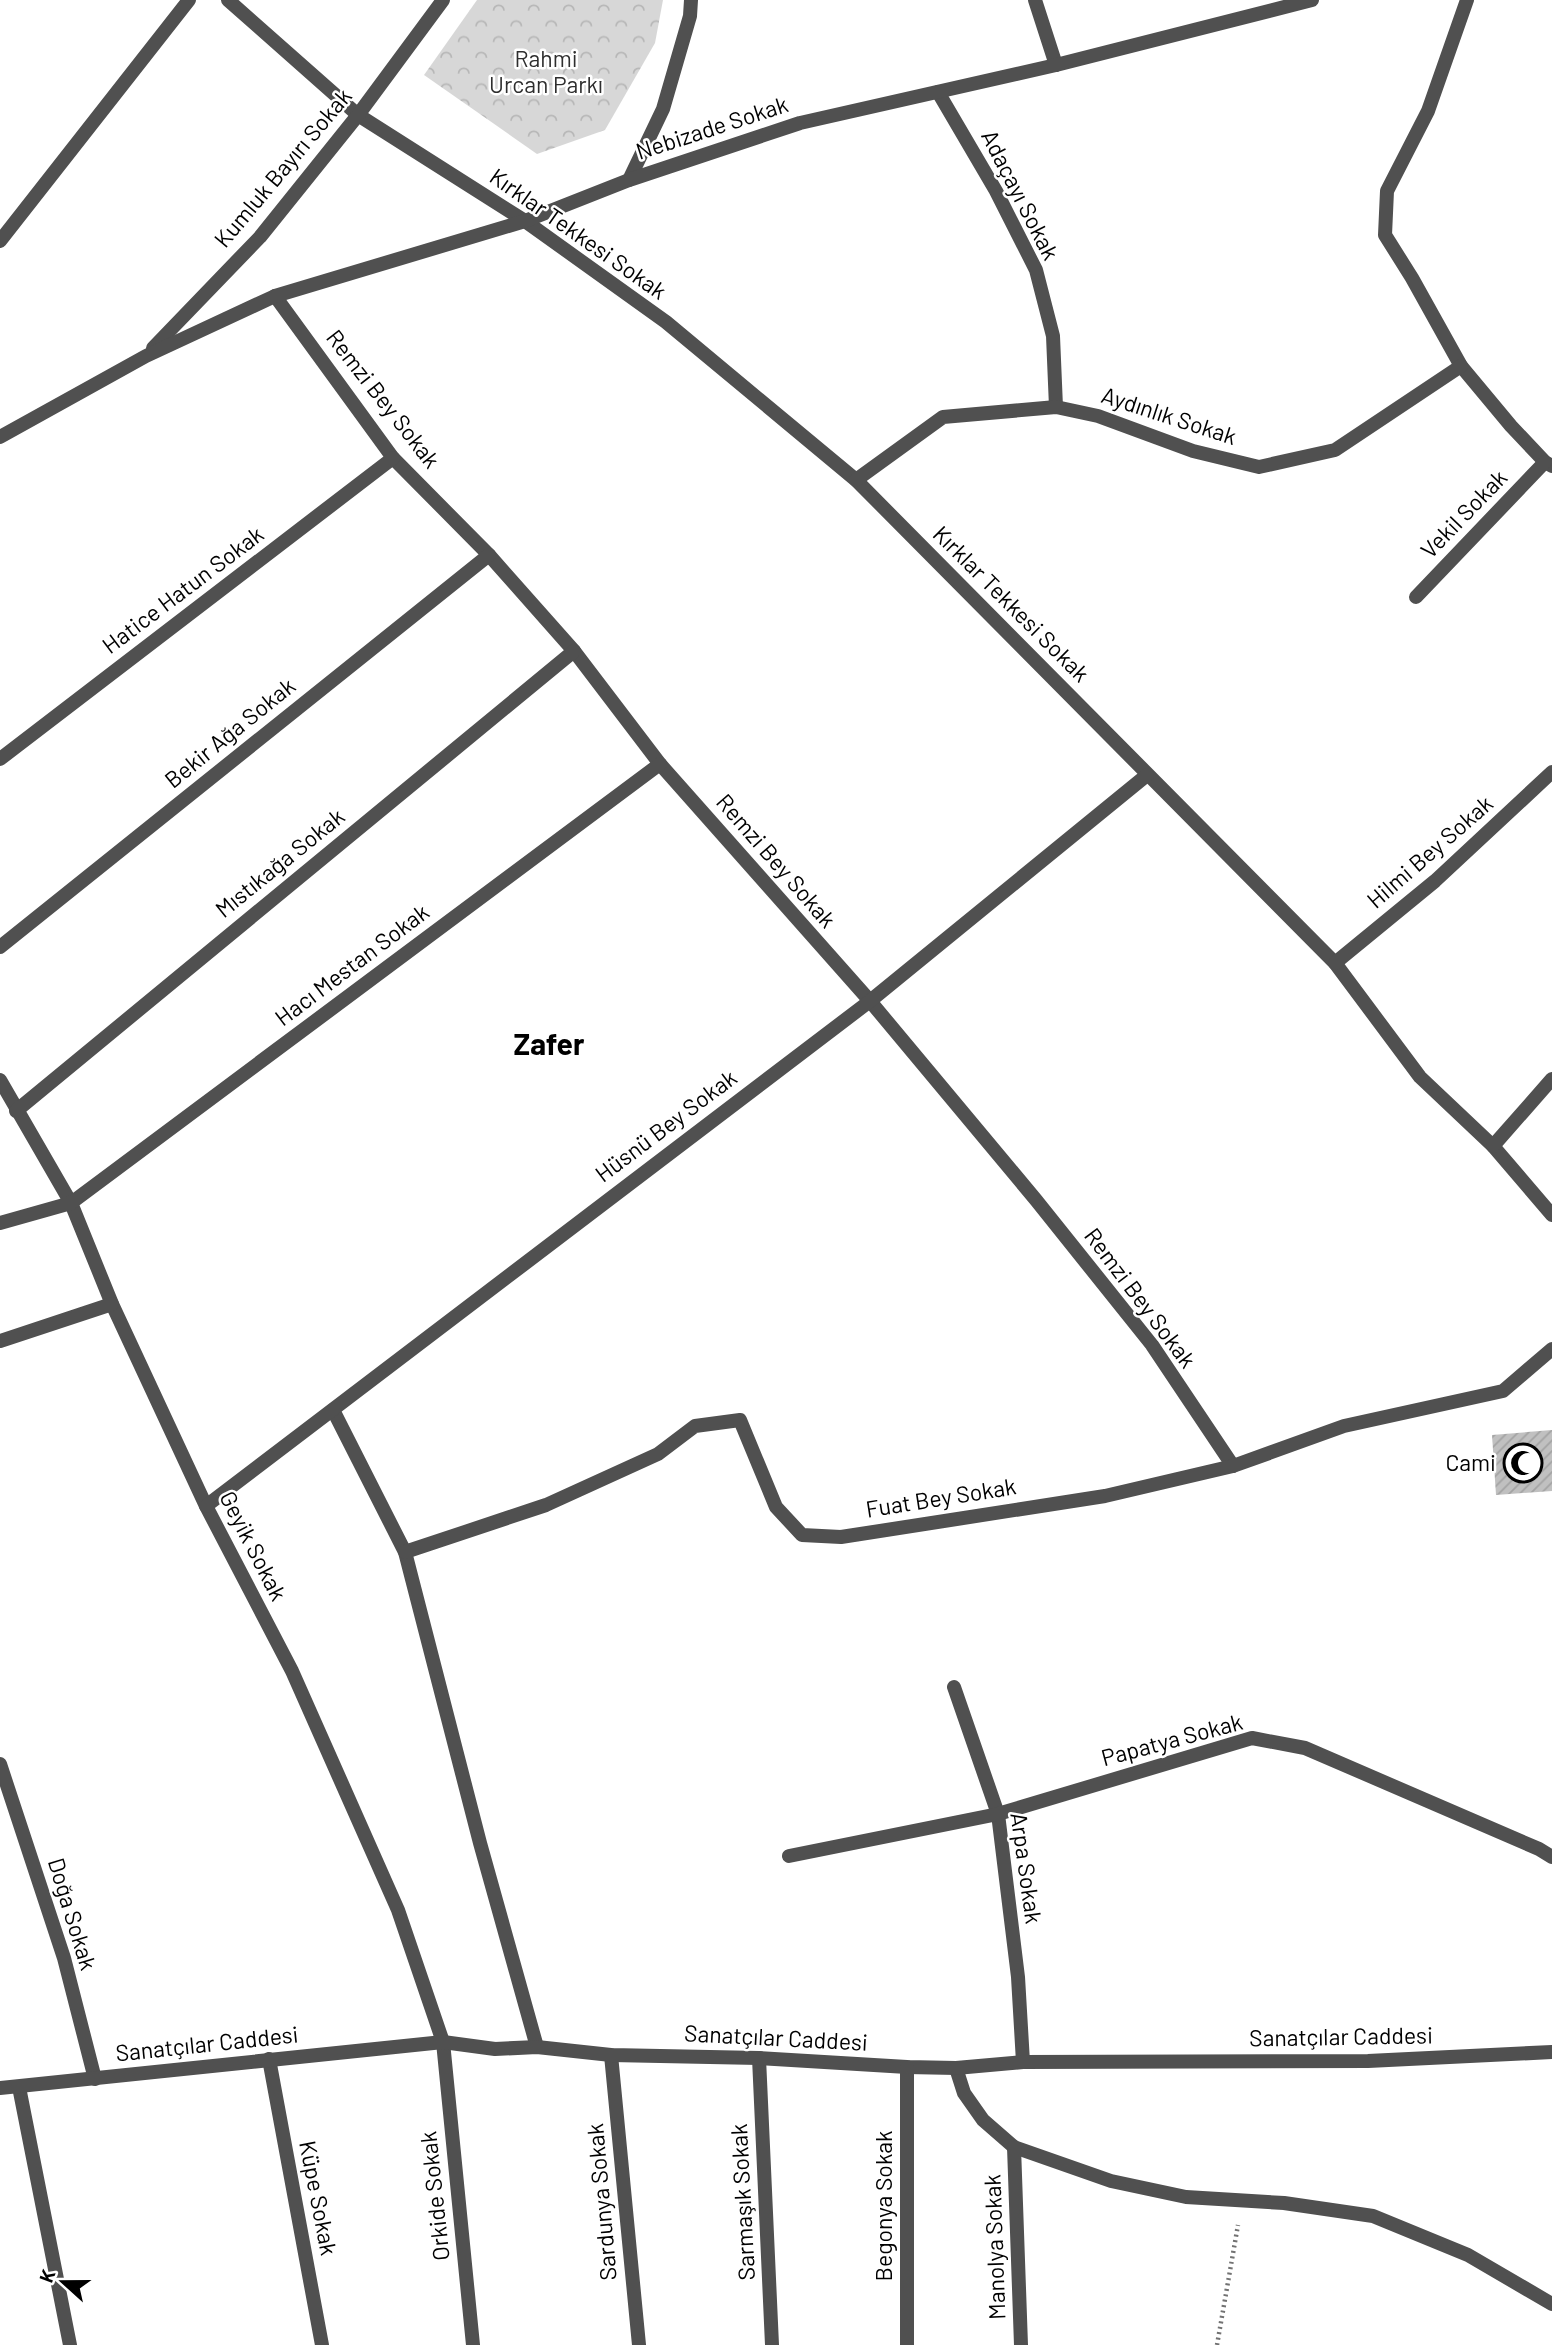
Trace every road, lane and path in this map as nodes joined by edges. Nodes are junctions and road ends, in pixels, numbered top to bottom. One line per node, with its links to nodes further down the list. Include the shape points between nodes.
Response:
1 (188, 0): 13 (street)
2 (228, 0): 10 (street, Kırklar Tekkesi Sokak)
3 (443, 0): 10 (street, Kumluk Bayırı Sokak)
4 (691, 0): 11 (street, via 663,109)
5 (1035, 0): 8 (street)
6 (1312, 0): 8 (street, Nebizade Sokak)
7 (1467, 0): 16 (street, via 1428,111 1387,191 1385,235)
8 (1056, 65): 9 (street, Nebizade Sokak)
9 (938, 92): 11 (street, Nebizade Sokak, via 800,123); 17 (street, Adaçayı Sokak, via 996,191 1035,270 1052,336)
10 (358, 115): 12 (street, Kırklar Tekkesi Sokak); 15 (street, Kumluk Bayırı Sokak, via 260,237)
11 (629, 180): 12 (street, Nebizade Sokak)
12 (524, 221): 14 (street, Nebizade Sokak); 21 (street, Kırklar Tekkesi Sokak, via 666,322)
13 (0, 242)
14 (275, 296): 15 (street, Nebizade Sokak); 19 (street, Remzi Bey Sokak)
15 (146, 356): 18 (street)
16 (1461, 366): 17 (street, Aydınlık Sokak, via 1335,450 1259,467); 20 (street)
17 (1056, 407): 21 (street, Aydınlık Sokak, via 943,417)
18 (0, 437)
19 (393, 458): 22 (street, Remzi Bey Sokak); 25 (street, Hatice Hatun Sokak)
20 (1548, 464): 23 (street, Vekil Sokak)
21 (856, 480): 28 (street, Kırklar Tekkesi Sokak)
22 (489, 555): 24 (street, Remzi Bey Sokak); 29 (street, Bekir Ağa Sokak)
23 (1416, 597)
24 (574, 651): 26 (street, Remzi Bey Sokak); 34 (street, Mıstıkağa Sokak)
25 (0, 759)
26 (660, 764): 31 (street, Remzi Bey Sokak); 36 (street, Hacı Mestan Sokak)
27 (1552, 772): 30 (street, Hilmi Bey Sokak, via 1435,881)
28 (1147, 775): 30 (street, Kırklar Tekkesi Sokak); 31 (street, Hüsnü Bey Sokak)
29 (0, 947)
30 (1335, 964): 35 (street, Kırklar Tekkesi Sokak, via 1420,1077)
31 (870, 1001): 42 (street, Hüsnü Bey Sokak); 43 (street, Remzi Bey Sokak, via 1152,1346)
32 (1552, 1079): 35 (street)
33 (0, 1080): 34 (street, Geyik Sokak)
34 (16, 1111): 36 (street, Geyik Sokak)
35 (1493, 1146): 37 (street, Kırklar Tekkesi Sokak)
36 (71, 1203): 38 (street); 39 (street, Geyik Sokak)
37 (1552, 1215)
38 (0, 1223)
39 (111, 1304): 40 (street); 44 (street, Geyik Sokak)
40 (0, 1341)
41 (1552, 1349): 43 (street, Fuat Bey Sokak, via 1503,1391 1345,1426)
42 (333, 1410): 44 (street, Hüsnü Bey Sokak); 45 (street)
43 (1233, 1466): 45 (street, Fuat Bey Sokak, via 1091,1498 841,1536 802,1535 776,1507 740,1420 695,1426 658,1454 546,1505)
44 (206, 1506): 51 (street, Geyik Sokak, via 292,1671 398,1910)
45 (405, 1552): 52 (street)
46 (954, 1687): 48 (street, Arpa Sokak)
47 (0, 1764): 60 (street, Doğa Sokak, via 64,1958)
48 (998, 1814): 49 (street, Papatya Sokak); 50 (street, Papatya Sokak, via 1252,1738 1305,1748); 57 (street, Arpa Sokak, via 1018,1976)
49 (789, 1856)
50 (1552, 1857)
51 (443, 2042): 52 (street, Sanatçılar Caddesi, via 495,2049); 56 (street, Sanatçılar Caddesi); 68 (street, Orkide Sokak)
52 (537, 2047): 54 (street, Sanatçılar Caddesi)
53 (1551, 2053): 57 (street, Sanatçılar Caddesi, via 1368,2061)
54 (611, 2055): 55 (street, Sanatçılar Caddesi); 69 (street, Sardunya Sokak)
55 (759, 2058): 58 (street, Sanatçılar Caddesi); 70 (street, Sarmaşık Sokak)
56 (269, 2059): 60 (street, Sanatçılar Caddesi); 67 (street, Küpe Sokak)
57 (1023, 2062): 59 (street, Sanatçılar Caddesi)
58 (907, 2067): 59 (street, Sanatçılar Caddesi); 71 (street, Begonya Sokak)
59 (956, 2068): 63 (street, via 964,2093 983,2120)
60 (95, 2079): 61 (street, Sanatçılar Caddesi)
61 (19, 2087): 62 (street, Sanatçılar Caddesi); 66 (street)
62 (0, 2088)
63 (1014, 2147): 64 (street, via 1111,2181 1186,2197); 72 (street, Manolya Sokak)
64 (1243, 2200): 65 (street, via 1373,2216 1468,2255); 73 (path)
65 (1552, 2304)
66 (71, 2345)
67 (322, 2345)
68 (473, 2345)
69 (639, 2345)
70 (772, 2345)
71 (907, 2345)
72 (1021, 2345)
73 (1217, 2345)

